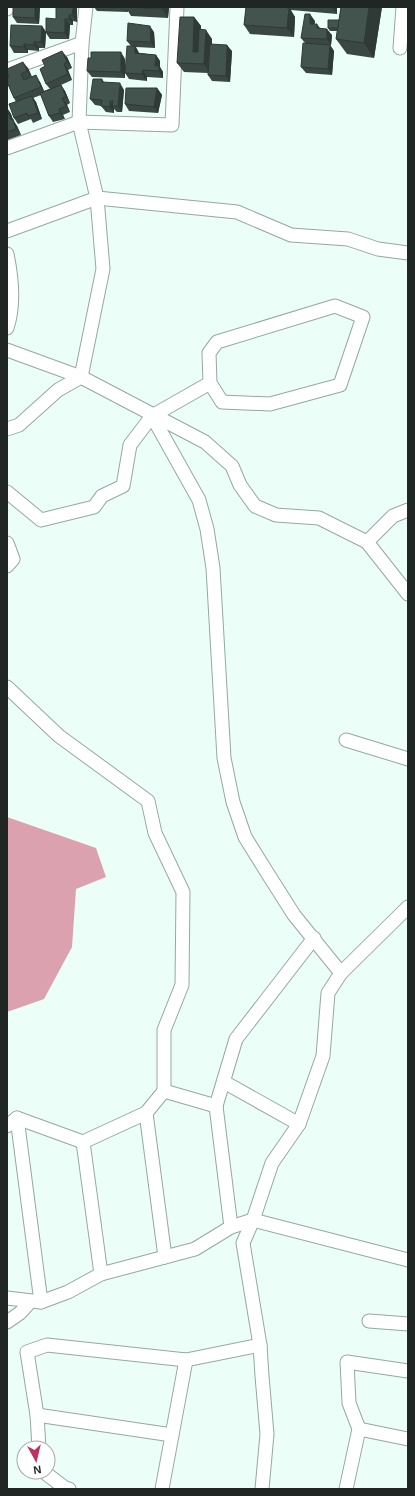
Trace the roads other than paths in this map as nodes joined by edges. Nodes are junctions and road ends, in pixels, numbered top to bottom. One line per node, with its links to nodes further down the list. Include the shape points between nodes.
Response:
1 (86, 7): 4 (street)
2 (177, 7): 7 (street, via 172,125)
3 (405, 14): 5 (street)
4 (82, 43): 6 (street); 7 (street)
5 (400, 48)
6 (7, 70)
7 (79, 122): 8 (street); 9 (street)
8 (7, 148)
9 (97, 198): 10 (street); 11 (street, via 237,212 292,235 348,239 378,249); 15 (street, via 103,270)
10 (7, 231)
11 (408, 253)
12 (7, 254): 13 (street, via 12,276 11,317)
13 (7, 328)
14 (7, 350): 15 (street)
15 (81, 377): 17 (street); 18 (street, via 58,390 19,425)
16 (210, 383): 16 (street, via 222,402 270,404 340,385 363,317 335,306 217,342 209,353); 17 (street)
17 (152, 416): 19 (street, via 130,445 123,486 102,496 94,507 41,520); 21 (street, via 205,442 232,466 240,485 255,506 276,515 318,518); 29 (street, via 199,500 207,528 213,568 224,758 233,802 245,837 294,915)
18 (7, 429)
19 (7, 492)
20 (408, 510): 21 (street, via 393,516)
21 (367, 542): 24 (street)
22 (7, 543): 23 (street, via 13,560)
23 (7, 566)
24 (408, 594)
25 (7, 686): 32 (street, via 59,736 148,801 155,833 183,892 182,985 164,1030)
26 (346, 740): 27 (street)
27 (408, 759)
28 (408, 906): 30 (street)
29 (314, 938): 30 (street); 31 (street, via 236,1039)
30 (341, 973): 36 (street, via 328,994 323,1056)
31 (224, 1082): 33 (street); 36 (street)
32 (164, 1092): 33 (street); 34 (street)
33 (216, 1106): 39 (street)
34 (146, 1113): 37 (street); 40 (street)
35 (12, 1122): 37 (street); 44 (street)
36 (299, 1124): 38 (street, via 272,1163)
37 (83, 1142): 42 (street)
38 (253, 1220): 39 (street); 41 (street); 48 (street, via 243,1243)
39 (231, 1227): 40 (street, via 195,1249)
40 (165, 1257): 42 (street)
41 (408, 1260)
42 (101, 1274): 44 (street, via 68,1292)
43 (7, 1298): 44 (street)
44 (36, 1302): 46 (street)
45 (369, 1321): 47 (street)
46 (7, 1322)
47 (408, 1324)
48 (260, 1345): 49 (street); 59 (street, via 267,1434)
49 (186, 1360): 51 (street, via 48,1345 27,1352); 53 (street)
50 (408, 1371): 52 (street, via 347,1362 349,1404)
51 (37, 1415): 53 (street); 55 (street)
52 (359, 1429): 54 (street); 60 (street)
53 (172, 1436): 58 (street)
54 (408, 1439)
55 (39, 1440)
56 (54, 1480): 57 (street)
57 (69, 1489)
58 (162, 1489)
59 (262, 1489)
60 (346, 1489)

